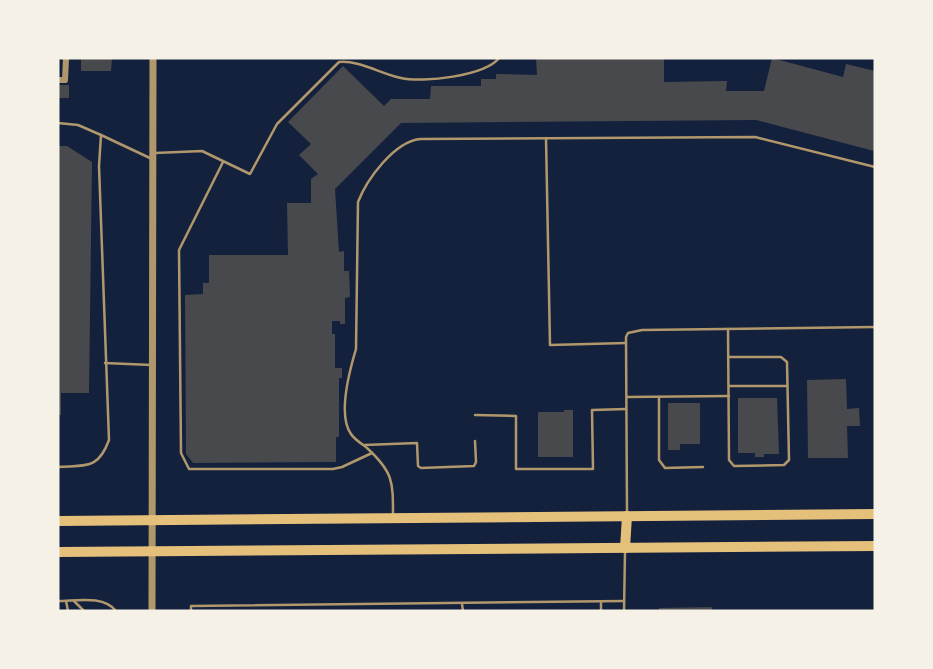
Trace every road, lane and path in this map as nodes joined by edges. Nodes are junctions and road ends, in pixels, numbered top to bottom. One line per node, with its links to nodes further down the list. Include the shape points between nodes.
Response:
1 (66, 58): 4 (street, via 65,80)
2 (153, 58): 8 (street)
3 (499, 58): 9 (lane, via 467,75 406,79 339,62 277,124 250,174)
4 (58, 80)
5 (58, 123): 6 (lane)
6 (101, 135): 8 (lane); 15 (lane)
7 (546, 138): 10 (lane, via 755,137); 13 (lane, via 550,345); 25 (lane, via 412,140 365,184 358,202 356,349 346,402 350,434)
8 (152, 156): 9 (lane, via 202,151); 16 (street)
9 (223, 162): 26 (lane, via 179,250 184,463 189,469 333,469)
10 (875, 167)
11 (875, 327): 12 (lane)
12 (728, 329): 13 (lane, via 642,330 628,333); 14 (lane)
13 (626, 343): 20 (lane)
14 (728, 357): 17 (lane); 18 (lane, via 781,357 787,362)
15 (105, 363): 16 (lane); 27 (lane, via 109,440 103,455 92,465)
16 (151, 365): 32 (street)
17 (729, 386): 18 (lane); 19 (lane)
18 (787, 386): 19 (lane, via 789,460 784,465 734,466 729,460)
19 (729, 396): 21 (lane)
20 (626, 397): 21 (lane); 22 (lane)
21 (659, 397): 28 (lane, via 659,460 665,468)
22 (626, 409): 23 (lane, via 592,410 593,470 516,469 516,416); 30 (lane)
23 (475, 415)
24 (475, 441): 25 (lane, via 474,466 434,468 418,466 417,443)
25 (363, 445): 26 (lane)
26 (372, 453): 31 (lane, via 393,483)
27 (58, 467)
28 (703, 467)
29 (875, 514): 30 (highway)
30 (626, 516): 31 (highway); 35 (highway)
31 (393, 518): 32 (highway)
32 (151, 520): 33 (highway); 37 (street)
33 (58, 521)
34 (875, 546): 35 (highway)
35 (625, 548): 37 (highway); 41 (lane)
36 (58, 552): 37 (highway)
37 (151, 552): 47 (street)
38 (58, 601): 39 (lane)
39 (66, 601): 40 (lane); 44 (lane)
40 (74, 601): 45 (lane); 46 (lane, via 100,600)
41 (624, 601): 42 (lane); 51 (lane)
42 (601, 602): 43 (lane); 50 (lane)
43 (463, 604): 48 (lane, via 191,606); 49 (lane)
44 (68, 611)
45 (84, 611)
46 (116, 611)
47 (152, 611)
48 (191, 611)
49 (463, 611)
50 (601, 611)
51 (624, 611)

